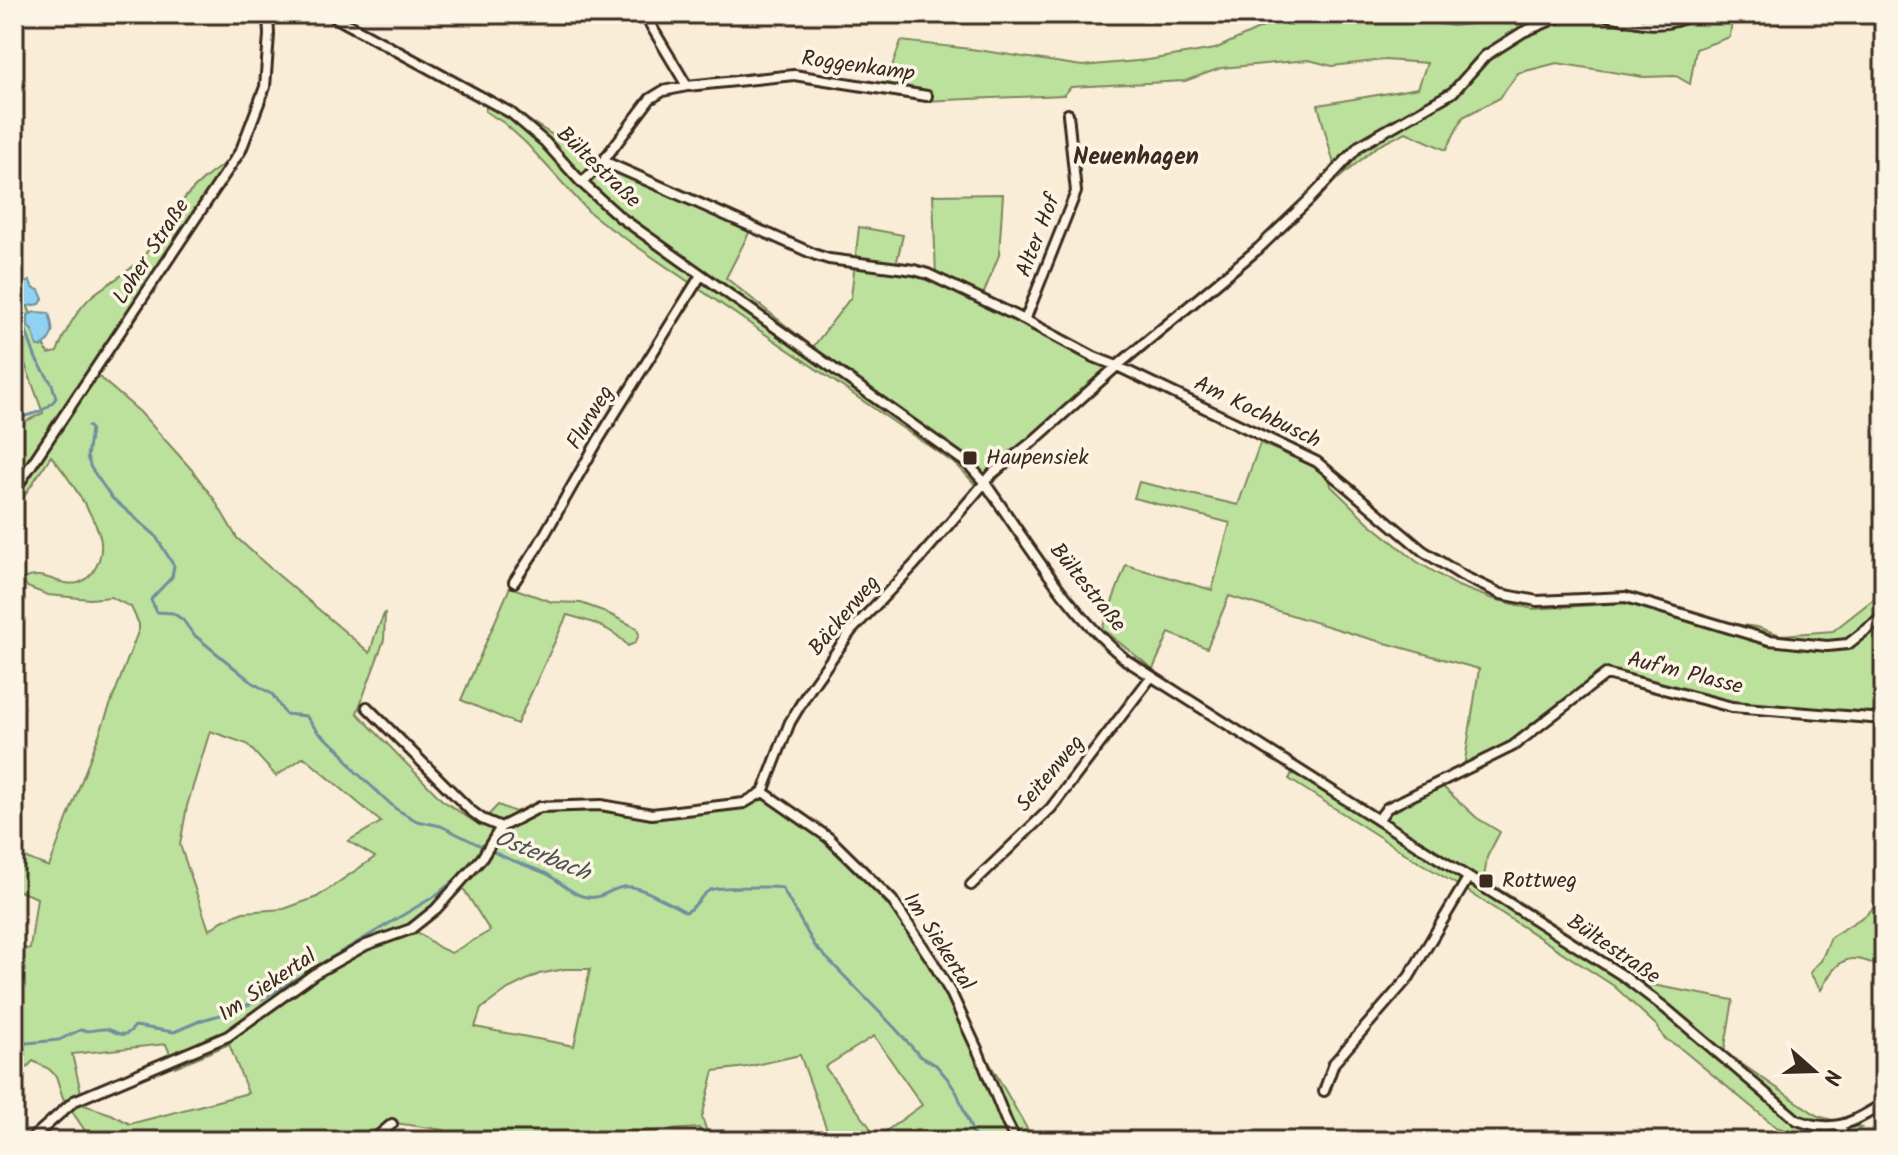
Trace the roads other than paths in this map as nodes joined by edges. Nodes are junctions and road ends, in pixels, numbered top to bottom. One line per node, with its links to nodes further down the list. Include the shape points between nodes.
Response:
1 (268, 14): 18 (street, Loher Straße, via 265,87 241,150)
2 (329, 14): 13 (street, Bültestraße, via 511,113)
3 (644, 14): 9 (street)
4 (1566, 14): 16 (street, via 1485,56 1453,92 1359,146 1259,248)
5 (1600, 14): 6 (street, via 1648,25)
6 (1692, 14)
7 (1742, 14): 8 (street)
8 (1757, 14)
9 (687, 86): 10 (street, Roggenkamp, via 794,75); 12 (street, Roggenkamp, via 650,99)
10 (927, 96)
11 (1068, 114): 15 (street, Alter Hof, via 1076,192)
12 (603, 161): 13 (street, Roggenkamp); 15 (street, Am Kochbusch, via 816,255 928,274)
13 (582, 183): 14 (street, Bültestraße)
14 (701, 275): 17 (street, Bültestraße, via 959,457); 19 (street, Flurweg)
15 (1025, 320): 16 (street, Am Kochbusch)
16 (1117, 366): 17 (street); 20 (street, Am Kochbusch, via 1317,462 1423,551 1501,594 1537,601 1626,597 1769,640 1827,646 1848,644)
17 (985, 483): 21 (street, Bültestraße, via 1075,609 1104,642); 24 (street, Bäckerweg, via 851,631 790,722)
18 (14, 491)
19 (514, 582)
20 (1884, 616)
21 (1151, 677): 25 (street, Bültestraße); 28 (street, Seitenweg, via 1051,808)
22 (367, 707): 26 (street, via 470,810)
23 (1884, 719): 25 (street, Auf'm Plasse, via 1732,707 1606,674 1513,746 1387,808)
24 (763, 792): 26 (street, Im Siekertal, via 744,803 652,814 601,805 540,807); 35 (street, Im Siekertal, via 829,838 892,900 952,995)
25 (1378, 820): 27 (street, Bültestraße)
26 (501, 827): 33 (street, Im Siekertal, via 436,909 411,929 366,945 314,974 228,1036 74,1101)
27 (1468, 878): 29 (street, via 1409,977 1334,1063); 32 (street, Bültestraße, via 1622,975 1797,1120)
28 (971, 885)
29 (1324, 1091)
30 (1884, 1103): 32 (street)
31 (392, 1124): 34 (street)
32 (1841, 1126): 36 (street)
33 (29, 1141)
34 (372, 1141)
35 (1016, 1141)
36 (1845, 1141)

